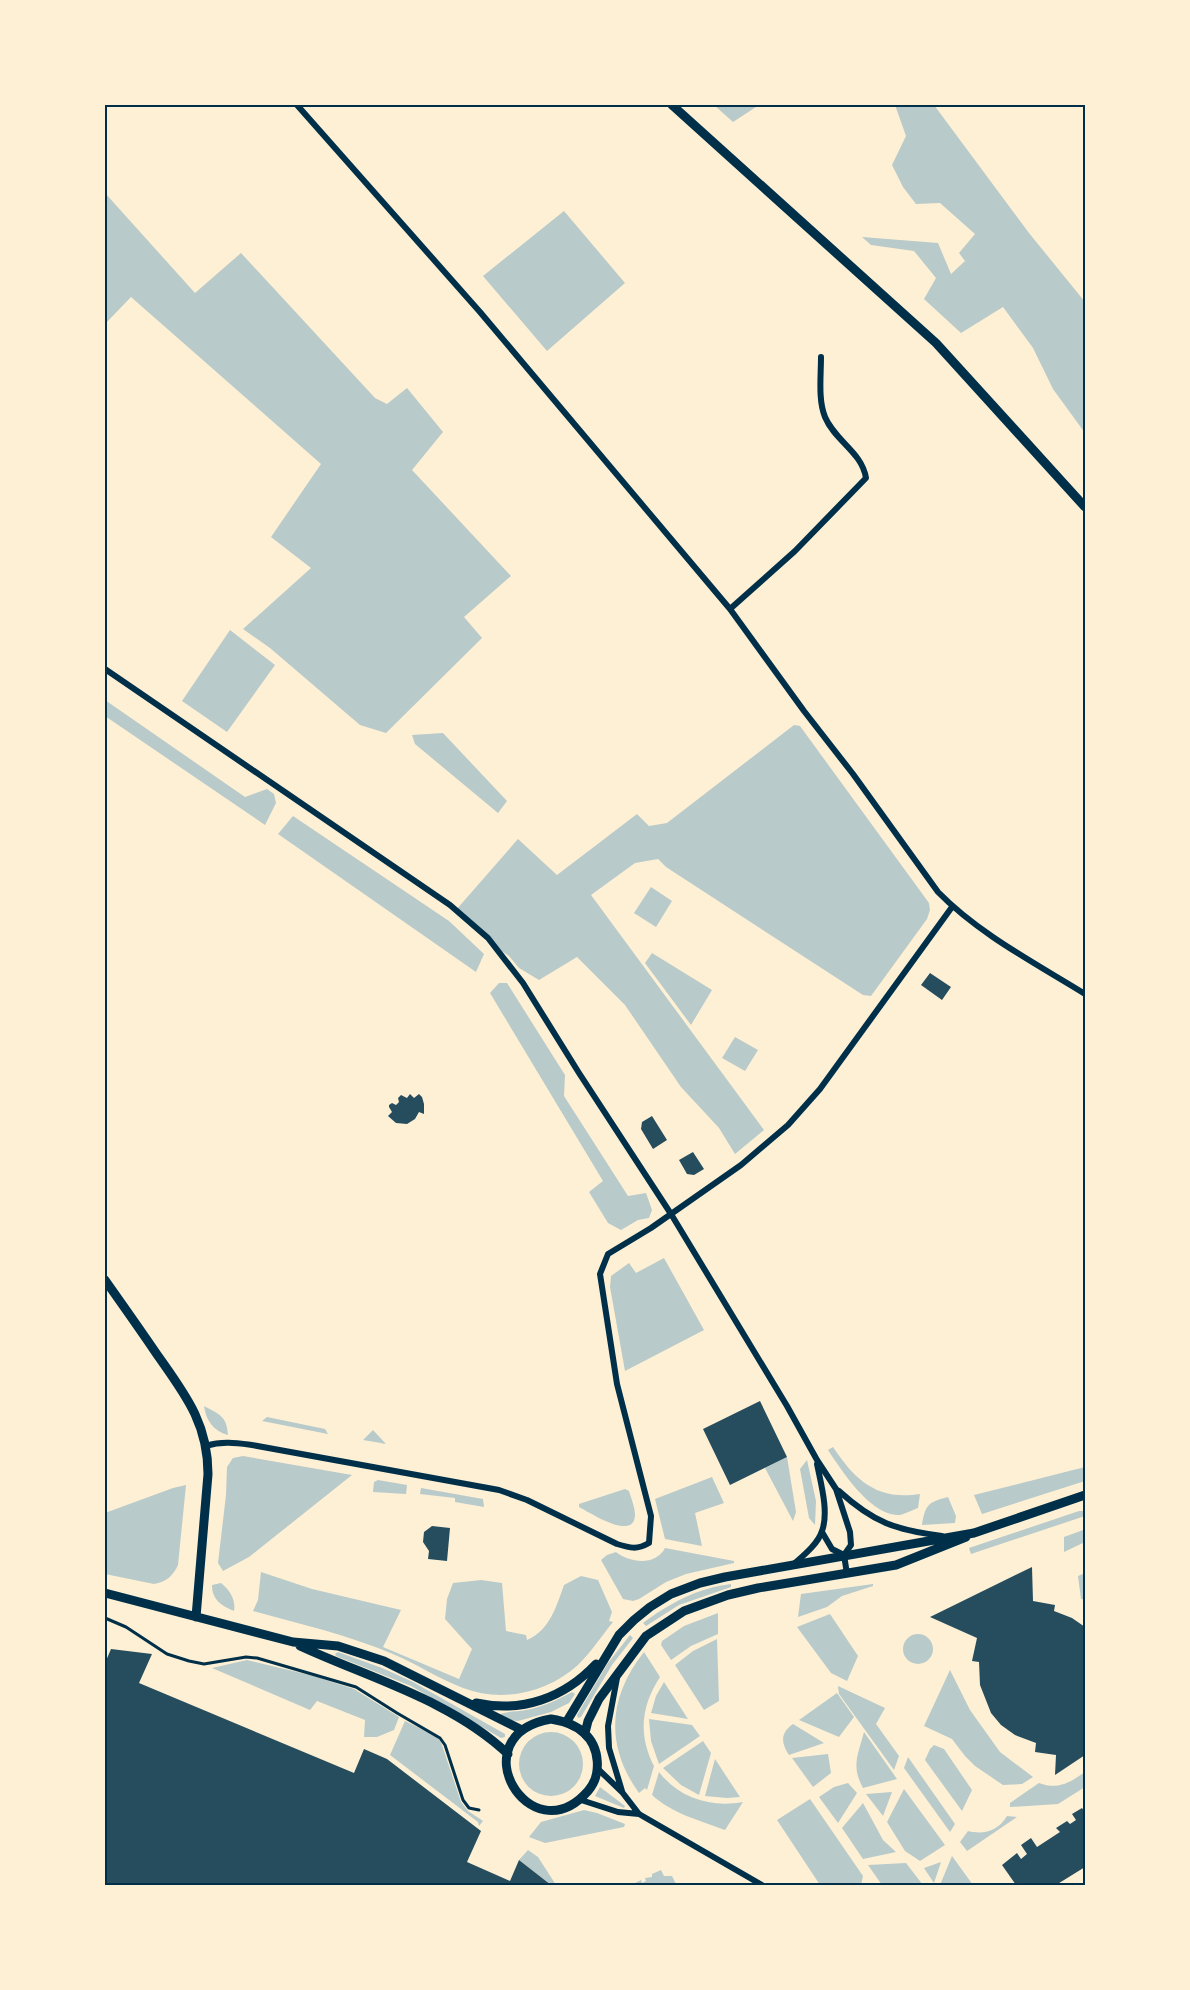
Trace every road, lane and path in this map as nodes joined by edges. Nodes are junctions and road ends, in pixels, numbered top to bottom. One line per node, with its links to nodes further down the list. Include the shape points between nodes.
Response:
1 (297, 105): 5 (street, via 480,312)
2 (672, 105): 4 (street, via 936,343)
3 (821, 357): 5 (street, via 825,418 864,465 866,478 795,551)
4 (1085, 507)
5 (730, 609): 7 (street)
6 (105, 669): 9 (street, via 450,905 488,939 523,983)
7 (952, 907): 8 (street); 9 (street, via 820,1089 788,1125 741,1165)
8 (1085, 994)
9 (671, 1214): 11 (street, via 608,1254 600,1274 617,1384 651,1516 648,1543 641,1547 617,1544 499,1490 252,1446); 12 (street)
10 (105, 1280): 11 (street, via 191,1403)
11 (206, 1446): 22 (street, via 207,1499)
12 (817, 1460): 13 (street); 15 (street, via 824,1503)
13 (836, 1489): 17 (street, via 875,1519 897,1528); 18 (street, via 850,1532 851,1545)
14 (1085, 1495): 16 (street)
15 (822, 1532): 18 (street, via 832,1549); 19 (street)
16 (974, 1533): 17 (street); 20 (street, via 896,1566)
17 (946, 1537): 18 (street)
18 (844, 1555): 19 (street); 20 (street)
19 (794, 1564): 25 (street, via 700,1583 671,1594 619,1635)
20 (847, 1574): 26 (street, via 738,1593 684,1611 646,1636)
21 (105, 1593): 22 (street)
22 (196, 1617): 24 (street)
23 (105, 1618): 35 (path, via 182,1659 204,1664 257,1658 364,1690 441,1738 463,1800 469,1808)
24 (292, 1642): 27 (street, via 338,1646 384,1661); 31 (street, via 443,1710 493,1740)
25 (606, 1654): 27 (street, via 581,1680 539,1703 489,1706); 28 (street)
26 (618, 1675): 30 (street, via 599,1699); 33 (street, via 608,1726 609,1748)
27 (460, 1700): 29 (street)
28 (567, 1721): 29 (street, via 538,1721); 30 (street)
29 (522, 1730): 31 (street)
30 (585, 1733): 32 (street, via 592,1743)
31 (508, 1754): 34 (street, via 509,1781 518,1796 542,1809 565,1808)
32 (599, 1770): 33 (street); 34 (street)
33 (622, 1792): 36 (street)
34 (580, 1800): 36 (street)
35 (479, 1809)
36 (639, 1814): 37 (street)
37 (762, 1885)

